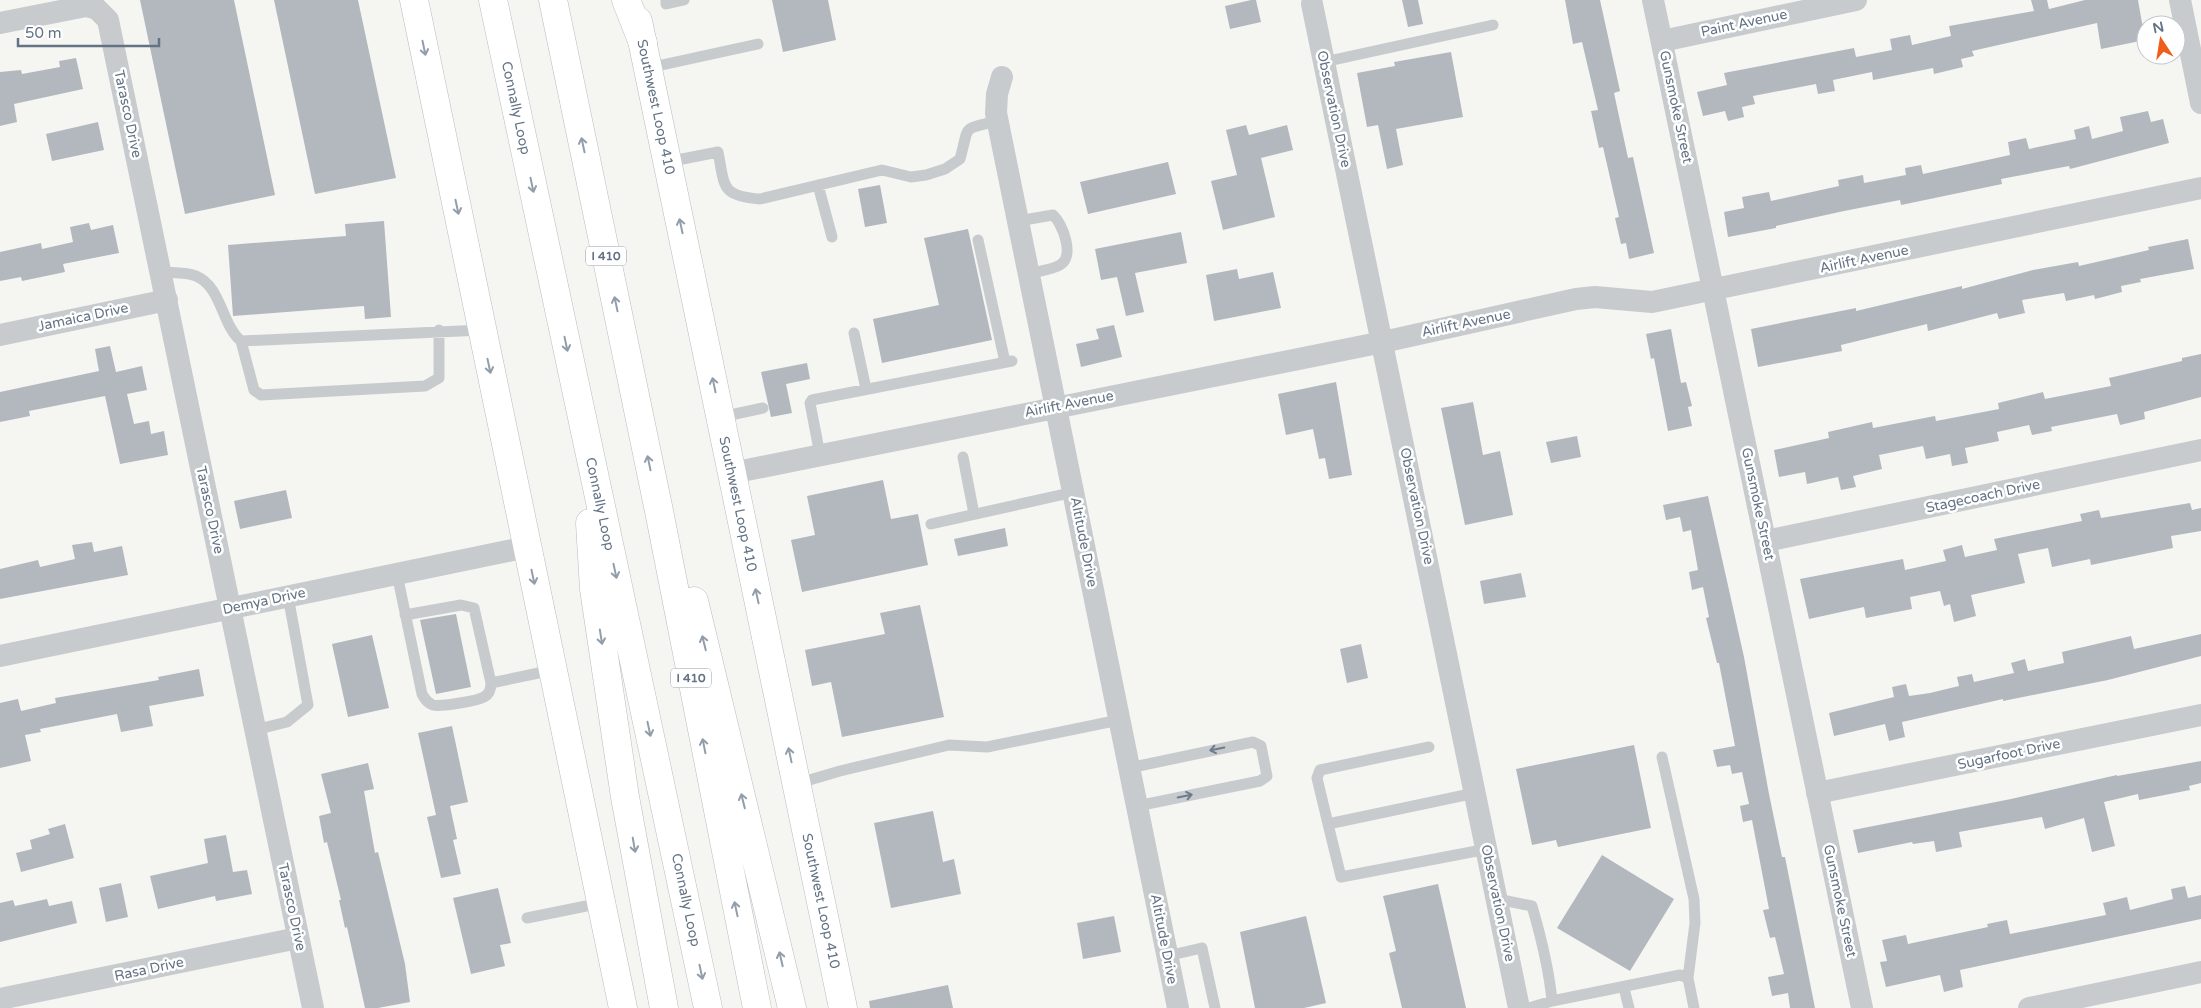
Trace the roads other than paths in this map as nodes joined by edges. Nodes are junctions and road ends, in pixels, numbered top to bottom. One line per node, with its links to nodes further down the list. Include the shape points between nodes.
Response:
1 (414, 0): 32 (main road, one-way to 32)
2 (493, 0): 41 (main road, Connally Loop, one-way to 41)
3 (553, 0): 47 (main road, I 410, one-way to 3)
4 (626, 0): 16 (main road)
5 (634, 0): 16 (main road, Southwest Loop 410)
6 (666, 0): 7 (lane, via 666,4)
7 (684, 0)
8 (1653, 0): 14 (street, Gunsmoke Street)
9 (1856, 0): 14 (street, Paint Avenue)
10 (2180, 0): 19 (street)
11 (1312, 4): 17 (street, Observation Drive)
12 (0, 23): 27 (street, Tarasco Drive, via 86,6 104,14 111,30)
13 (1493, 25): 17 (lane)
14 (1662, 40): 29 (street, Gunsmoke Street)
15 (758, 44): 16 (lane)
16 (645, 55): 21 (main road, Southwest Loop 410)
17 (1324, 62): 36 (street, Observation Drive)
18 (1002, 77): 20 (street, Altitude Drive, via 996,94)
19 (2201, 103)
20 (997, 121): 22 (lane, via 969,128 960,159 945,169 911,177 882,170); 24 (street, Altitude Drive)
21 (667, 162): 22 (lane, via 718,152 725,187 741,197 760,199); 40 (main road, Southwest Loop 410, one-way to 21)
22 (818, 185): 25 (lane)
23 (2201, 188): 29 (street, Airlift Avenue)
24 (1018, 221): 28 (street, Altitude Drive); 28 (lane, via 1053,216 1060,221 1066,237 1066,258 1061,265)
25 (832, 237)
26 (978, 240): 37 (lane, via 1008,361)
27 (161, 272): 30 (street, Tarasco Drive); 35 (lane, via 196,276 215,293 231,333)
28 (1028, 274): 38 (street, Altitude Drive)
29 (1714, 290): 36 (street, Airlift Avenue, via 1652,302 1595,297 1576,299); 50 (street, Gunsmoke Street)
30 (167, 300): 34 (street, Jamaica Drive); 54 (street, Tarasco Drive)
31 (439, 330): 32 (lane); 35 (lane); 35 (lane, via 439,378 425,386 261,395 254,390)
32 (482, 330): 51 (main road, one-way to 51)
33 (854, 333): 37 (lane)
34 (0, 335)
35 (241, 341)
36 (1383, 342): 38 (street, Airlift Avenue); 66 (street, Observation Drive)
37 (866, 389): 43 (lane, via 812,400)
38 (1056, 406): 43 (street, Airlift Avenue); 46 (street, Altitude Drive)
39 (763, 408): 40 (lane)
40 (720, 417): 45 (main road, Southwest Loop 410)
41 (586, 438): 84 (main road, one-way to 84, via 594,589 625,797); 85 (main road, Connally Loop, one-way to 85)
42 (2201, 450): 50 (street, Stagecoach Drive)
43 (820, 455): 45 (street, Airlift Avenue)
44 (963, 457): 48 (lane)
45 (732, 473): 65 (main road, Southwest Loop 410, one-way to 45)
46 (1074, 492): 48 (lane); 60 (street, Altitude Drive)
47 (659, 511): 86 (main road, I 410, one-way to 47); 87 (main road, one-way to 47, via 684,562)
48 (974, 514): 49 (lane)
49 (931, 524)
50 (1766, 541): 67 (street, Gunsmoke Street)
51 (527, 547): 52 (street, Demya Drive); 57 (main road, one-way to 57)
52 (397, 574): 53 (street, Demya Drive); 55 (lane)
53 (288, 596): 54 (street, Demya Drive); 61 (lane, via 308,705 286,722)
54 (230, 608): 56 (street, Demya Drive); 61 (street, Tarasco Drive)
55 (405, 615): 58 (lane, via 461,605 474,608); 58 (lane, via 422,694 427,702 434,706 446,705 484,697)
56 (0, 656)
57 (553, 670): 58 (lane); 72 (main road)
58 (491, 683)
59 (2201, 715): 67 (street, Sugarfoot Drive)
60 (1119, 720): 64 (street, Altitude Drive); 65 (lane, via 987,747 949,745 840,770)
61 (255, 730): 74 (street, Tarasco Drive)
62 (1429, 747): 69 (lane, via 1320,770 1317,778)
63 (1662, 757): 77 (lane, via 1694,899 1695,923)
64 (1129, 768): 68 (street, Altitude Drive); 68 (lane, one-way to 64, via 1260,781 1267,776 1260,746 1253,742)
65 (796, 784): 88 (main road, Southwest Loop 410)
66 (1476, 793): 69 (lane); 70 (street, Observation Drive)
67 (1817, 793): 95 (street, Gunsmoke Street)
68 (1137, 806): 75 (street, Altitude Drive)
69 (1328, 824): 70 (lane, via 1341,877)
70 (1487, 849): 71 (street, Observation Drive)
71 (1497, 899): 80 (lane, via 1532,906); 91 (street, Observation Drive)
72 (601, 902): 73 (lane); 83 (main road)
73 (527, 918)
74 (298, 938): 79 (street, Rasa Drive); 82 (street, Tarasco Drive)
75 (1167, 956): 89 (street, Altitude Drive); 90 (lane, via 1202,948)
76 (2201, 972): 96 (street)
77 (1688, 978): 78 (lane, via 1680,975); 94 (lane)
78 (1624, 988): 81 (lane); 93 (lane)
79 (0, 999)
80 (1552, 1001): 81 (lane); 92 (lane)
81 (1568, 1003)
82 (313, 1008)
83 (622, 1008)
84 (664, 1008)
85 (708, 1008)
86 (757, 1008)
87 (792, 1008)
88 (843, 1008)
89 (1178, 1008)
90 (1215, 1008)
91 (1520, 1008)
92 (1529, 1008)
93 (1629, 1008)
94 (1694, 1008)
95 (1862, 1008)
96 (2029, 1008)

